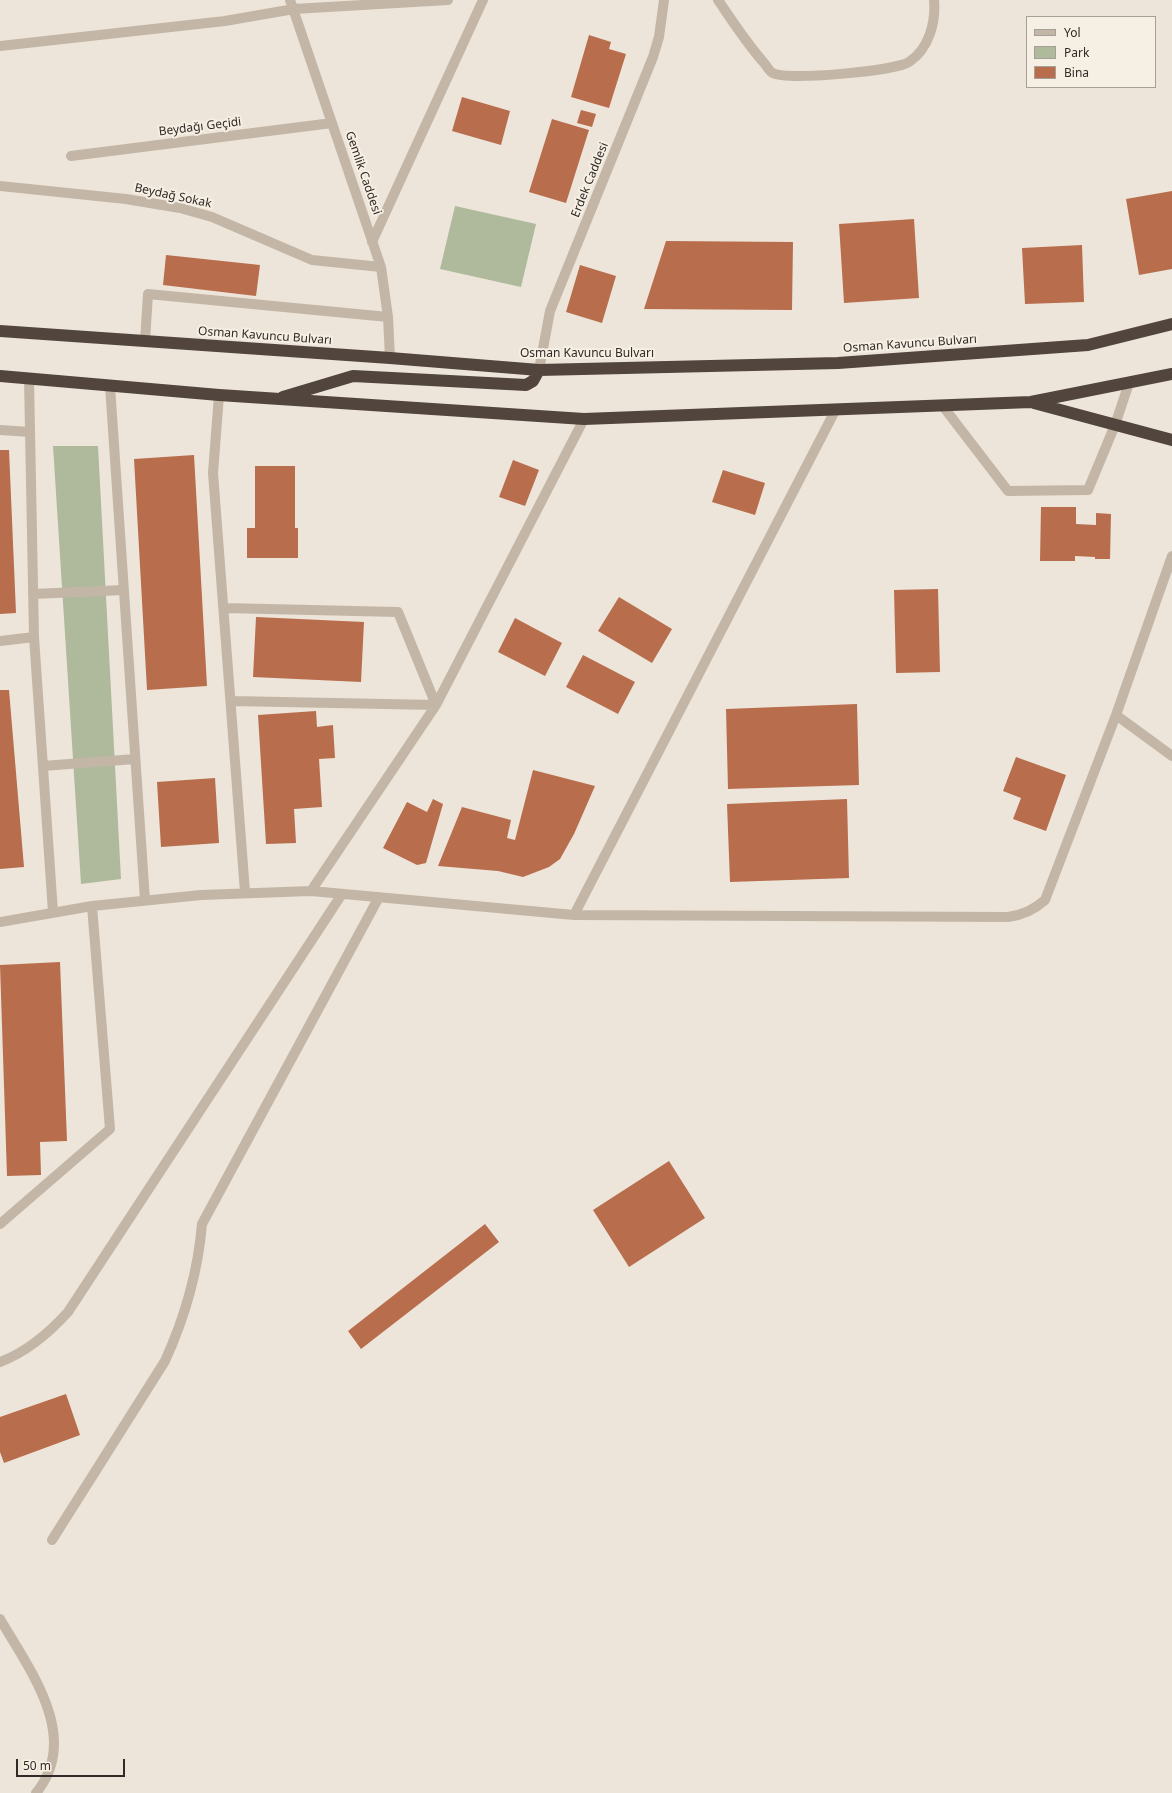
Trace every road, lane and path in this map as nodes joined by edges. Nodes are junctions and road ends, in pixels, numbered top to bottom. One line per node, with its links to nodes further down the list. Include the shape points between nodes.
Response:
1 (448, 0): 6 (street)
2 (483, 0): 11 (street)
3 (664, 0): 18 (street, Erdek Caddesi, via 659,37 653,57 550,311)
4 (718, 0): 5 (street, via 772,73 790,76 871,70 908,62 927,43 935,12)
5 (934, 0)
6 (292, 5): 7 (street, via 225,21); 8 (street, Gemlik Caddesi)
7 (0, 46)
8 (332, 123): 9 (street, Beydağı Geçidi); 11 (street, Gemlik Caddesi)
9 (71, 156)
10 (0, 186): 12 (street, Beydağ Sokak, via 126,199 180,208 212,217 312,260)
11 (372, 242): 12 (street, Gemlik Caddesi)
12 (380, 267): 13 (street, Gemlik Caddesi)
13 (388, 317): 16 (street, via 148,294); 17 (street, Gemlik Caddesi)
14 (1172, 324): 18 (highway, Osman Kavuncu Bulvarı, via 1088,345 1064,347 838,363)
15 (0, 331): 16 (highway, Osman Kavuncu Bulvarı)
16 (145, 341): 17 (highway, Osman Kavuncu Bulvarı)
17 (390, 358): 18 (highway, Osman Kavuncu Bulvarı)
18 (539, 370): 25 (highway, via 533,381 526,386 353,376)
19 (1172, 374): 22 (highway)
20 (0, 376): 21 (highway)
21 (29, 378): 23 (highway); 32 (street)
22 (1129, 384): 26 (highway); 30 (street)
23 (110, 386): 24 (highway); 35 (street)
24 (220, 395): 25 (highway); 37 (street, via 213,472)
25 (276, 399): 29 (highway)
26 (1031, 402): 27 (highway); 30 (highway)
27 (942, 405): 28 (highway); 30 (street, via 1008,491 1088,490)
28 (836, 409): 29 (highway); 53 (street)
29 (584, 418): 41 (street)
30 (1116, 425): 33 (highway)
31 (0, 430): 32 (street)
32 (30, 432): 36 (street)
33 (1172, 440)
34 (1172, 556): 42 (street)
35 (124, 590): 36 (street); 44 (street)
36 (33, 594): 38 (street)
37 (224, 608): 40 (street); 41 (street, via 398,612)
38 (34, 637): 39 (street); 45 (street)
39 (0, 641)
40 (231, 701): 41 (street); 47 (street)
41 (436, 705): 46 (street)
42 (1116, 715): 43 (street); 53 (street, via 1045,900 1024,914 1008,917)
43 (1172, 756)
44 (135, 759): 45 (street); 50 (street)
45 (43, 766): 52 (street)
46 (311, 891): 47 (street); 48 (street)
47 (245, 892): 50 (street)
48 (342, 894): 49 (street); 56 (street, via 68,1312 33,1345)
49 (379, 897): 53 (street); 57 (street, via 202,1224 191,1294 164,1361)
50 (144, 900): 51 (street)
51 (92, 906): 52 (street); 55 (street, via 110,1129)
52 (53, 912): 54 (street)
53 (574, 915)
54 (0, 922)
55 (0, 1224)
56 (0, 1362)
57 (52, 1540)
58 (0, 1619): 59 (street, via 43,1694 52,1720 53,1756 46,1778)
59 (36, 1793)

